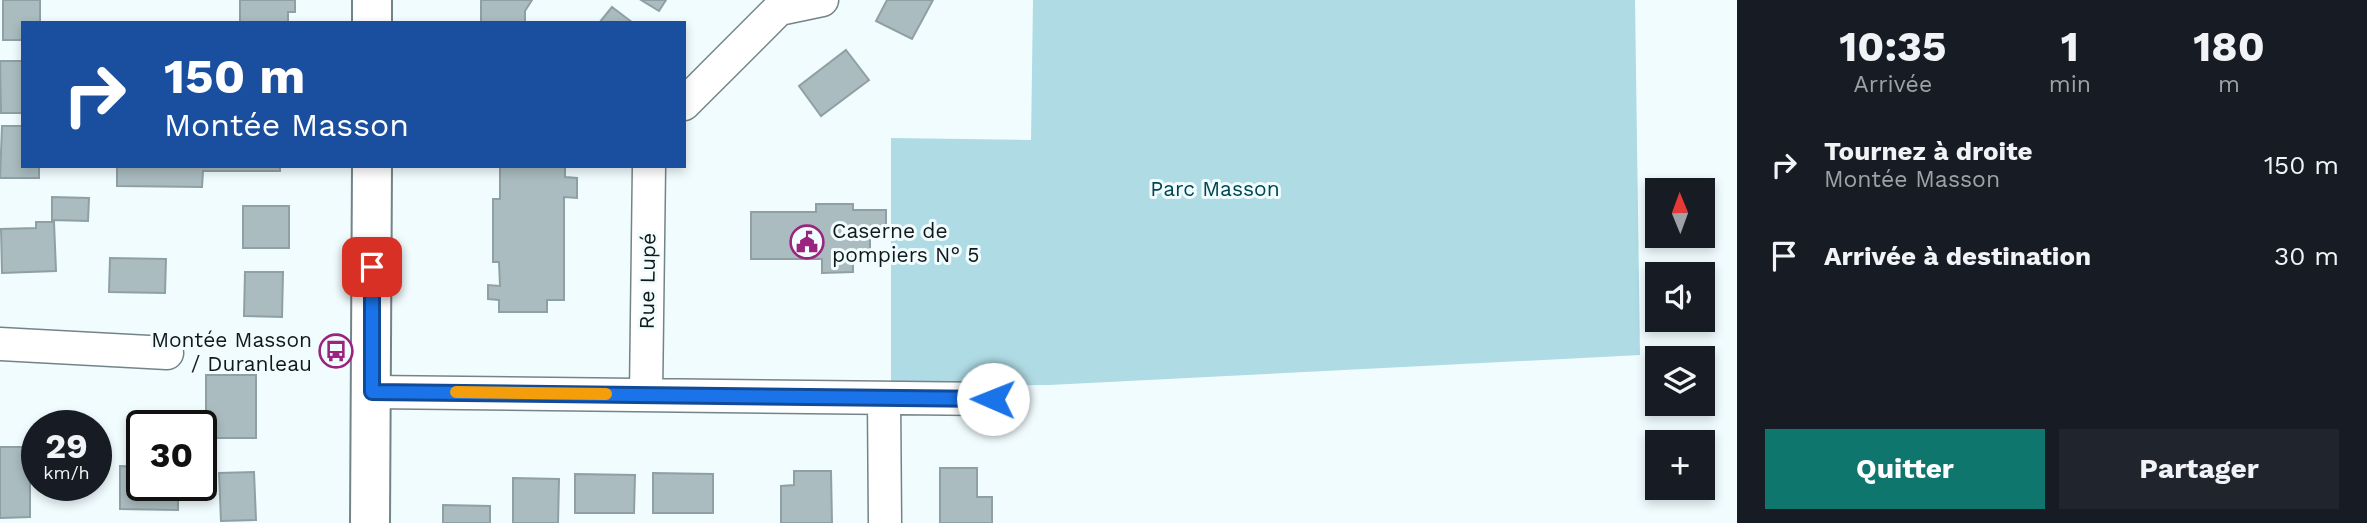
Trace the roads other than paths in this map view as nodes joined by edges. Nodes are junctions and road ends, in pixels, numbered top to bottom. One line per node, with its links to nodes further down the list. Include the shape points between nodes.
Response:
1 (372, 0): 4 (main road)
2 (822, 0): 3 (street)
3 (781, 5): 5 (street)
4 (372, 21)
5 (686, 102)
6 (372, 168): 10 (main road)
7 (649, 168): 11 (street, Rue Lupé)
8 (0, 344): 9 (street)
9 (167, 353)
10 (372, 392): 11 (street); 14 (main road)
11 (646, 395): 12 (street)
12 (884, 398): 13 (street); 15 (street)
13 (993, 399)
14 (370, 523)
15 (885, 523)

